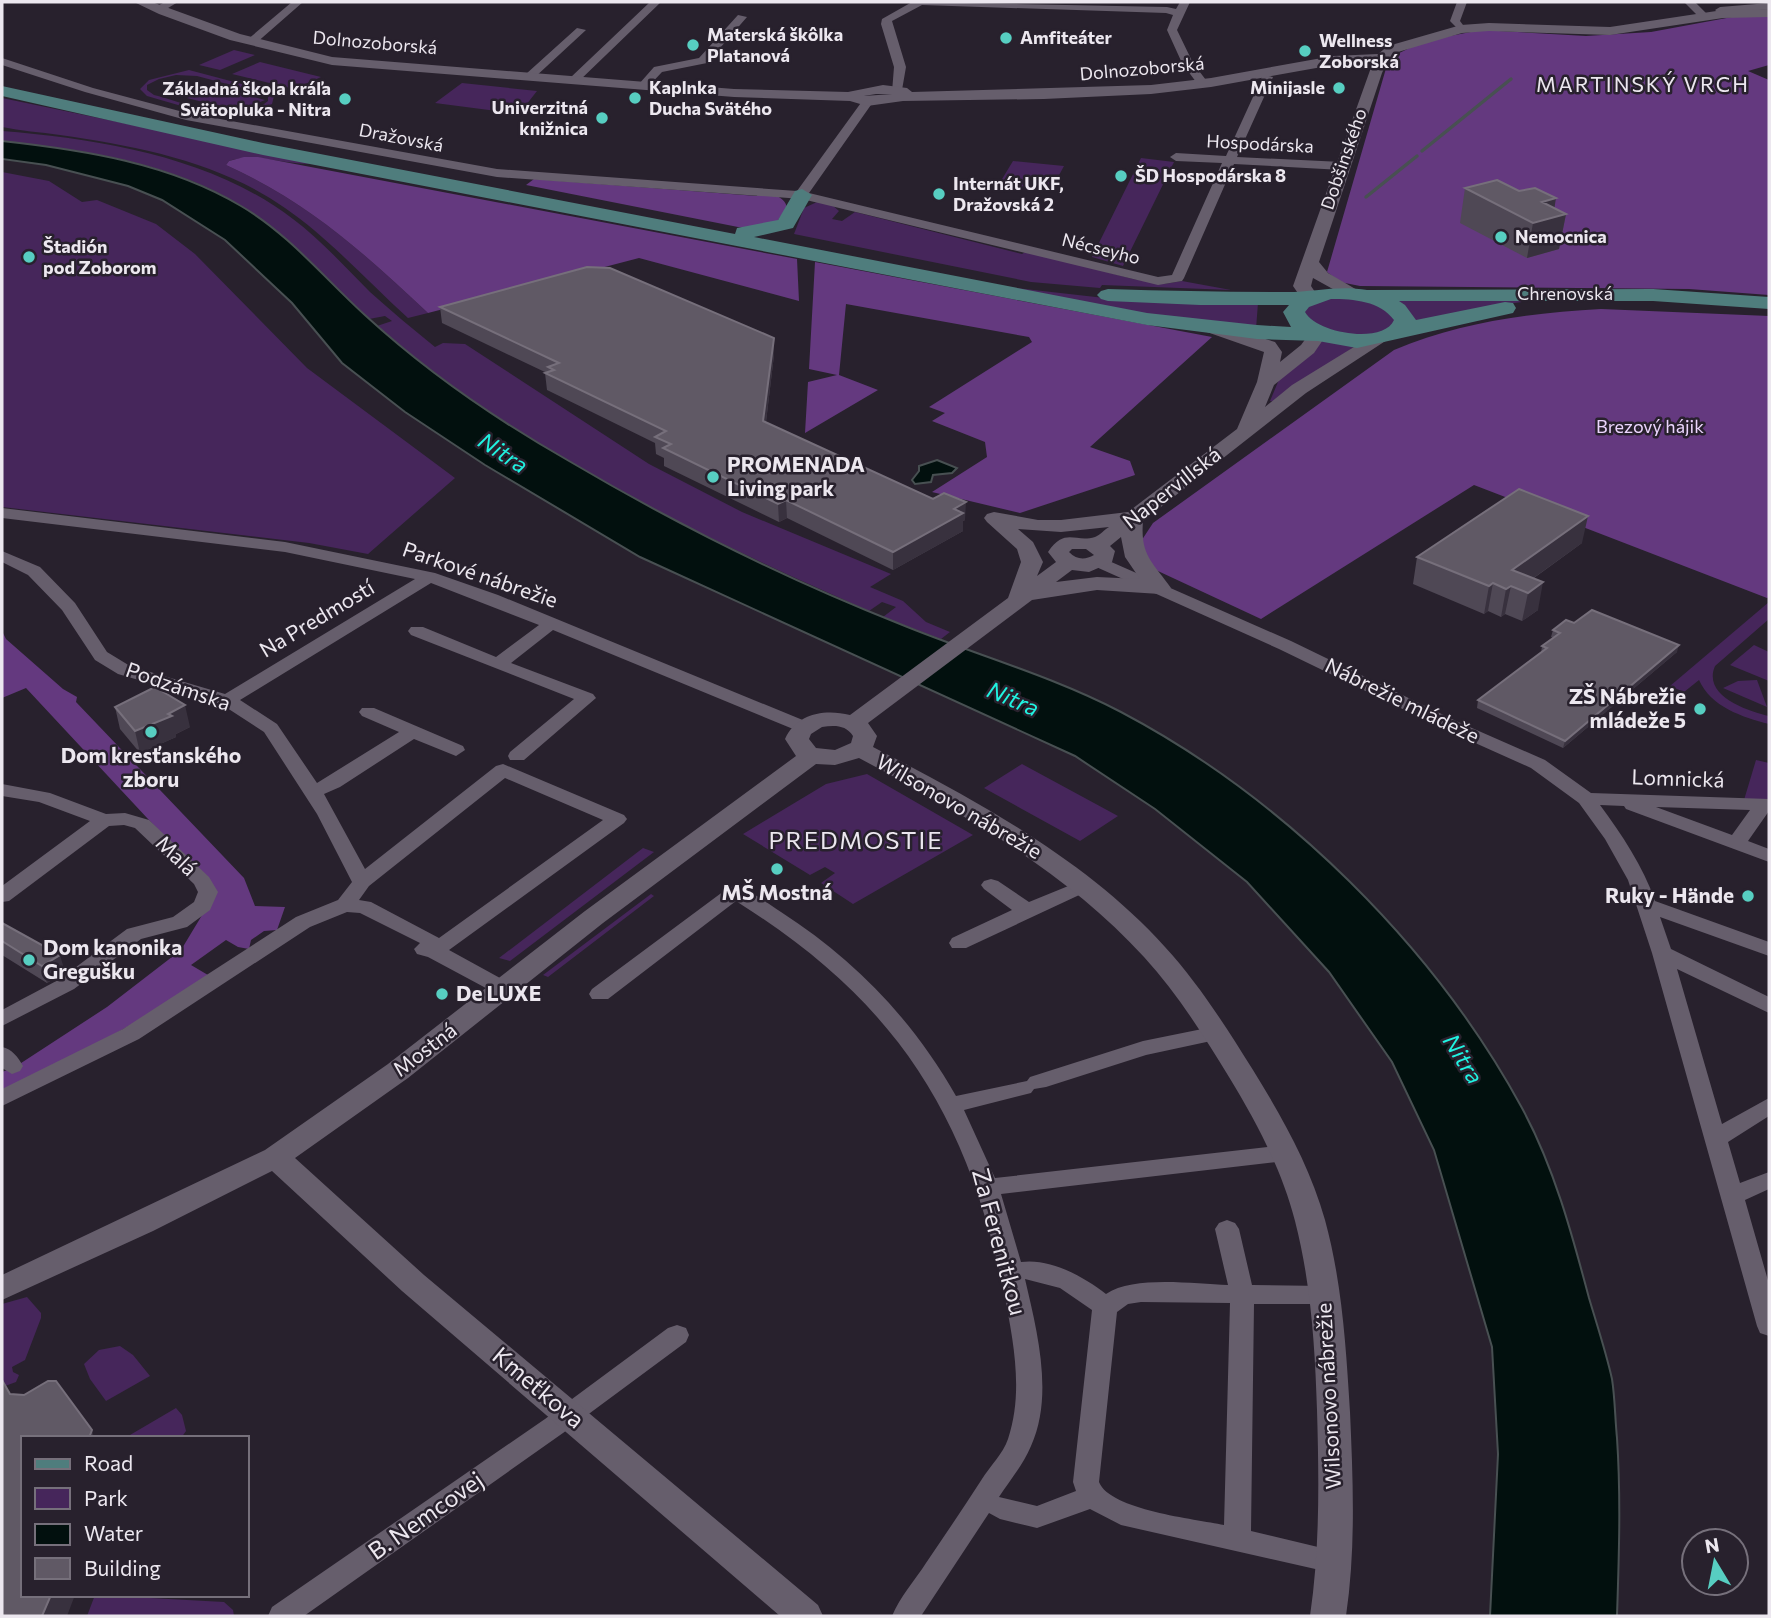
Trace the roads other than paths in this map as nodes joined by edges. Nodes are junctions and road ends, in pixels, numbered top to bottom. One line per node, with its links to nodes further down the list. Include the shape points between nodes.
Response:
1 (141, 2): 12 (street, Dolnozoborská)
2 (173, 2): 12 (street)
3 (298, 2): 20 (street)
4 (656, 2): 25 (street)
5 (920, 2): 9 (street); 30 (street, via 887,19 901,74)
6 (1185, 2): 13 (street)
7 (1462, 2): 18 (street, via 1455,21)
8 (1689, 2): 16 (street)
9 (984, 4): 10 (street)
10 (1070, 4): 13 (street)
11 (1769, 6): 15 (street, via 1720,10)
12 (159, 9): 20 (street, Dolnozoborská)
13 (1177, 13): 27 (street, via 1172,30)
14 (1769, 13): 15 (street)
15 (1723, 14): 16 (street)
16 (1705, 16): 18 (street, via 1610,31)
17 (742, 17): 28 (street, via 703,61 659,69)
18 (1461, 29): 21 (street, via 1393,49)
19 (582, 30): 23 (street)
20 (251, 42): 23 (street, Dolnozoborská, via 332,61)
21 (1382, 58): 27 (street, Dolnozoborská, via 1342,59); 35 (street, Dobšinského)
22 (2, 61): 36 (street, Dražovská, via 186,116 471,169)
23 (530, 76): 25 (street, Dolnozoborská)
24 (1267, 77): 34 (street, Nécseyho)
25 (574, 80): 28 (street, Dolnozoborská)
26 (2, 82): 38 (main road, via 104,107)
27 (1203, 84): 30 (street, Dolnozoborská, via 1093,94)
28 (643, 86): 31 (street, Dolnozoborská)
29 (2, 91): 39 (main road, via 263,149)
30 (900, 93): 31 (street, Dolnozoborská, via 862,92); 32 (street, Dolnozoborská)
31 (851, 97): 32 (street, Dolnozoborská)
32 (867, 102): 36 (street)
33 (1176, 157): 34 (street, Hospodárska)
34 (1230, 160): 35 (street, Hospodárska); 36 (street, Nécseyho, via 1177,278 1170,281)
35 (1342, 166): 40 (street, Dobšinského)
36 (802, 195): 37 (main road)
37 (786, 223): 38 (main road); 39 (main road, via 789,235)
38 (744, 232): 39 (main road)
39 (808, 249): 42 (main road, Chrenovská, via 1056,290 1149,298); 45 (main road, Chrenovská, via 1083,308)
40 (1310, 262): 41 (street, via 1322,277); 42 (street, Dobšinského, via 1302,286)
41 (1357, 294): 42 (main road, Chrenovská); 43 (main road, Chrenovská, via 1653,295); 47 (main road, via 1385,301 1401,312 1404,324)
42 (1310, 298): 46 (main road, via 1297,306 1294,317)
43 (1769, 303)
44 (1769, 308): 47 (main road, Chrenovská, via 1566,301 1466,314)
45 (1210, 327): 46 (main road, Chrenovská); 48 (street, via 1269,346 1273,352)
46 (1318, 334): 47 (main road, Chrenovská, via 1350,341); 48 (street, Napervillská, via 1308,349)
47 (1389, 335): 49 (street, Napervillská, via 1326,370)
48 (1266, 382): 49 (street, Napervillská)
49 (1246, 429): 52 (street, Napervillská)
50 (2, 513): 56 (street, Parkové nábrežie, via 332,554)
51 (994, 517): 52 (street, via 1038,526); 53 (street); 58 (street, via 1026,546 1032,562)
52 (1133, 518): 54 (street, Napervillská); 57 (street, via 1134,557)
53 (1066, 554): 54 (street, via 1080,542); 58 (street)
54 (1099, 554): 57 (street, Nábrežie mládeže)
55 (2, 556): 62 (street, Podzámska, via 34,571 69,607 101,656 124,670)
56 (429, 577): 59 (street, Parkové nábrežie); 62 (street, Na Predmostí)
57 (1160, 588): 58 (street, via 1082,583); 72 (street, Nábrežie mládeže, via 1538,764)
58 (1018, 600): 66 (street, via 904,687)
59 (551, 624): 61 (street); 64 (street, Parkové nábrežie)
60 (417, 632): 61 (street)
61 (498, 664): 69 (street, via 587,698)
62 (227, 700): 71 (street, Podzámska, via 271,728)
63 (368, 712): 65 (street)
64 (804, 727): 66 (street, via 828,719); 68 (street, via 797,736 798,744)
65 (413, 731): 67 (street); 71 (street)
66 (857, 736): 68 (street, via 840,757); 80 (street, Wilsonovo nábrežie)
67 (456, 750)
68 (813, 755): 89 (street, Mostná)
69 (517, 756)
70 (2, 790): 75 (street, via 43,797)
71 (313, 792): 78 (street, Podzámska)
72 (1586, 799): 73 (street, Lomnická); 83 (street, Nábrežie mládeže, via 1625,855)
73 (1615, 801): 74 (street, Lomnická); 76 (street)
74 (1767, 805): 76 (street)
75 (104, 820): 81 (street); 92 (street, Malá, via 142,824 202,881 208,891 204,905 180,922 134,934 67,984)
76 (1737, 842): 77 (street)
77 (1769, 856)
78 (362, 882): 82 (street); 87 (street, via 503,770 617,819)
79 (991, 885): 84 (street)
80 (1083, 886): 84 (street); 93 (street, Wilsonovo nábrežie, via 1153,950)
81 (2, 896)
82 (345, 905): 87 (street, via 353,916 417,948); 94 (street, via 303,922 131,1034)
83 (1646, 905): 86 (street); 88 (street, Nábrežie mládeže)
84 (1027, 911): 85 (street)
85 (959, 943)
86 (1769, 949)
87 (434, 951): 89 (street)
88 (1662, 953): 91 (street); 97 (street, Nábrežie mládeže)
89 (504, 989): 99 (street, Mostná)
90 (600, 994): 95 (street, Za Ferenitkou, via 735,892 792,927 853,978 916,1047)
91 (1769, 1006)
92 (2, 1019)
93 (1217, 1034): 95 (street, via 1143,1048 1031,1085); 98 (street, Wilsonovo nábrežie)
94 (2, 1098)
95 (951, 1105): 101 (street, Za Ferenitkou)
96 (1769, 1106): 97 (street)
97 (1716, 1139): 102 (street, Nábrežie mládeže)
98 (1285, 1153): 101 (street); 108 (street, Wilsonovo nábrežie, via 1309,1219)
99 (275, 1157): 106 (street, Mostná); 112 (street, Kmeťkova, via 413,1283)
100 (1769, 1180): 102 (street)
101 (989, 1187): 119 (street, Za Ferenitkou, via 1012,1269 1031,1390 1021,1441)
102 (1731, 1196): 105 (street, Nábrežie mládeže)
103 (1227, 1229): 107 (street)
104 (1025, 1270): 109 (street, via 1075,1283)
105 (1762, 1284): 110 (street, Nábrežie mládeže)
106 (2, 1288)
107 (1242, 1294): 108 (street); 109 (street, via 1123,1295); 115 (street)
108 (1324, 1295): 116 (street, Wilsonovo nábrežie, via 1335,1458)
109 (1105, 1307): 113 (street, via 1086,1482)
110 (1769, 1326)
111 (677, 1335): 112 (street, B. Nemcovej)
112 (570, 1415): 117 (street, B. Nemcovej); 118 (street, Kmeťkova)
113 (1092, 1497): 114 (street, via 1037,1517); 115 (street, via 1121,1514)
114 (1000, 1508)
115 (1237, 1539): 116 (street)
116 (1333, 1561): 120 (street, Wilsonovo nábrežie)
117 (282, 1616)
118 (804, 1616)
119 (906, 1616)
120 (1328, 1616)

